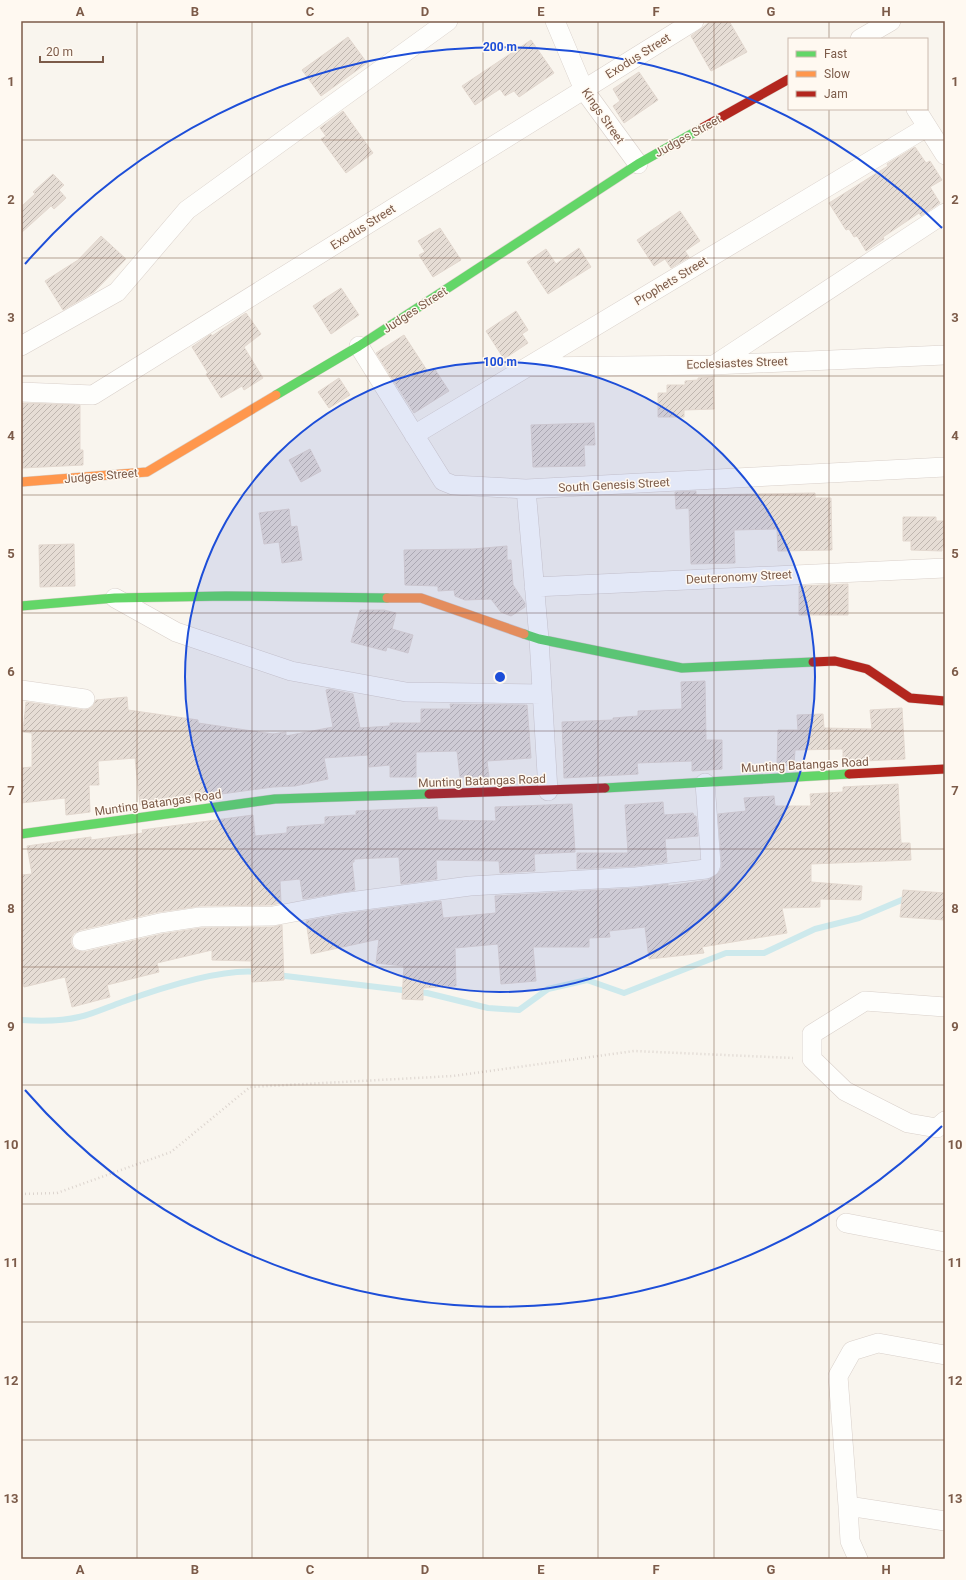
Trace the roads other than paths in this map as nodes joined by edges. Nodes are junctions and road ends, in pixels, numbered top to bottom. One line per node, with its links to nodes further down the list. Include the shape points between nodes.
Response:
1 (448, 21): 13 (street, via 188,210 117,292)
2 (555, 21): 7 (street, Kings Street)
3 (694, 21): 7 (street, Exodus Street)
4 (891, 21): 5 (street)
5 (868, 37)
6 (788, 80): 11 (street, Judges Street)
7 (584, 90): 11 (street, Kings Street); 18 (street, Exodus Street, via 93,396)
8 (917, 110): 9 (street)
9 (927, 127): 10 (street); 17 (street, Prophets Street)
10 (945, 155)
11 (638, 164): 14 (street, Judges Street)
12 (945, 213): 16 (street)
13 (21, 346)
14 (360, 346): 19 (street, South Genesis Street); 21 (street, Judges Street, via 147,472)
15 (945, 355): 16 (street, Ecclesiastes Street)
16 (713, 365): 17 (street, Ecclesiastes Street)
17 (530, 367): 19 (street, Prophets Street)
18 (21, 392)
19 (414, 435): 22 (street, South Genesis Street, via 443,480 453,485)
20 (945, 467): 22 (street, South Genesis Street)
21 (21, 482)
22 (526, 489): 24 (street)
23 (945, 568): 24 (street, Deuteronomy Street)
24 (534, 587): 27 (street)
25 (114, 598): 26 (street); 27 (street, via 420,598); 29 (street, via 176,632 291,671 406,692)
26 (21, 606)
27 (539, 639): 29 (street); 31 (street, via 682,668 835,661 867,669 910,698)
28 (21, 690): 30 (street)
29 (542, 694): 34 (street)
30 (85, 699)
31 (945, 701)
32 (945, 769): 33 (street, Munting Batangas Road)
33 (705, 783): 34 (street, Munting Batangas Road); 36 (street, via 711,864 706,869 636,877 470,886 342,903 273,916 200,917 160,923)
34 (548, 791): 35 (street, Munting Batangas Road, via 275,799)
35 (21, 834)
36 (82, 941)
37 (945, 1007): 38 (street, via 865,1002 812,1034 812,1059 845,1091 908,1123 937,1128)
38 (945, 1121)
39 (846, 1223): 40 (street)
40 (945, 1242)
41 (945, 1355): 42 (street, via 878,1343 852,1351 838,1376)
42 (848, 1506): 43 (street); 44 (street, via 850,1541)
43 (945, 1521)
44 (858, 1559)

